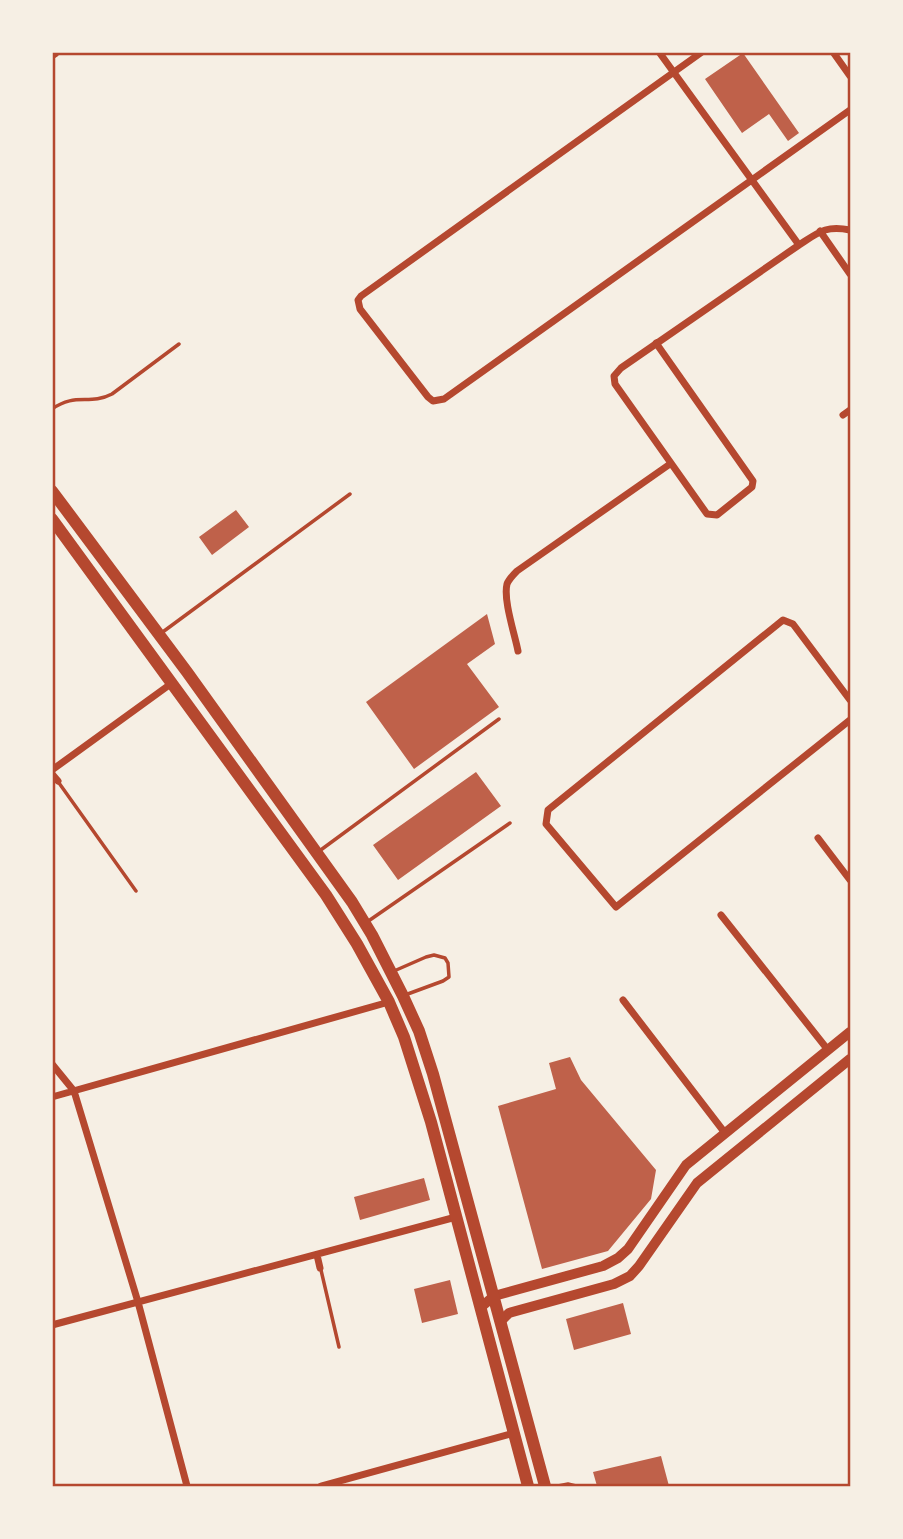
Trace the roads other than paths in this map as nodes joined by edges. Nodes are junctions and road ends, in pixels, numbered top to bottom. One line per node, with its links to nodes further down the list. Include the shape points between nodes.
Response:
1 (659, 52): 4 (street)
2 (702, 52): 4 (street)
3 (833, 52): 5 (street)
4 (674, 73): 7 (street); 7 (street, via 361,296 360,309 428,397 438,401)
5 (850, 76)
6 (850, 110): 7 (street)
7 (752, 180): 10 (street)
8 (850, 230): 9 (street, via 832,227)
9 (820, 231): 10 (street); 11 (street)
10 (799, 245): 12 (street)
11 (850, 274)
12 (656, 343): 15 (street, via 614,376); 15 (street, via 753,481 752,487 712,516)
13 (180, 344): 14 (lane, via 112,394 102,399 70,399)
14 (52, 409)
15 (670, 464): 20 (street, via 508,580)
16 (52, 491): 19 (main road)
17 (351, 494): 19 (lane)
18 (52, 519): 21 (main road)
19 (159, 635): 28 (main road)
20 (518, 651)
21 (172, 683): 25 (street); 36 (main road, via 326,895)
22 (850, 700): 24 (street, via 793,624 783,620 548,810 546,824 616,907)
23 (499, 719): 28 (lane)
24 (850, 720)
25 (54, 775): 30 (lane)
26 (510, 823): 32 (lane)
27 (818, 838): 29 (street)
28 (317, 853): 32 (main road)
29 (850, 880)
30 (136, 891)
31 (721, 915): 38 (street)
32 (365, 923): 33 (main road)
33 (391, 973): 34 (main road); 34 (lane, via 434,955 448,963 449,977)
34 (403, 996): 49 (main road, via 444,1109)
35 (623, 1000): 43 (street)
36 (388, 1002): 41 (street); 44 (main road, via 417,1077)
37 (850, 1032): 38 (street)
38 (828, 1050): 43 (street)
39 (850, 1059): 46 (street, via 706,1175)
40 (52, 1064): 41 (street)
41 (74, 1091): 42 (street); 50 (street)
42 (52, 1097)
43 (725, 1133): 45 (street, via 686,1165)
44 (456, 1217): 47 (street); 51 (main road)
45 (642, 1228): 46 (street); 49 (street, via 623,1255 608,1264)
46 (658, 1238): 52 (street, via 624,1279 509,1313)
47 (317, 1255): 48 (street); 50 (street)
48 (320, 1268): 54 (lane)
49 (494, 1296): 51 (street); 52 (main road)
50 (138, 1302): 53 (street); 56 (street)
51 (480, 1308): 55 (main road)
52 (501, 1321): 59 (main road)
53 (52, 1325)
54 (339, 1347)
55 (514, 1433): 57 (street); 58 (main road)
56 (187, 1486)
57 (321, 1486)
58 (528, 1486)
59 (545, 1486)
60 (558, 1486): 61 (lane)
61 (576, 1486)

